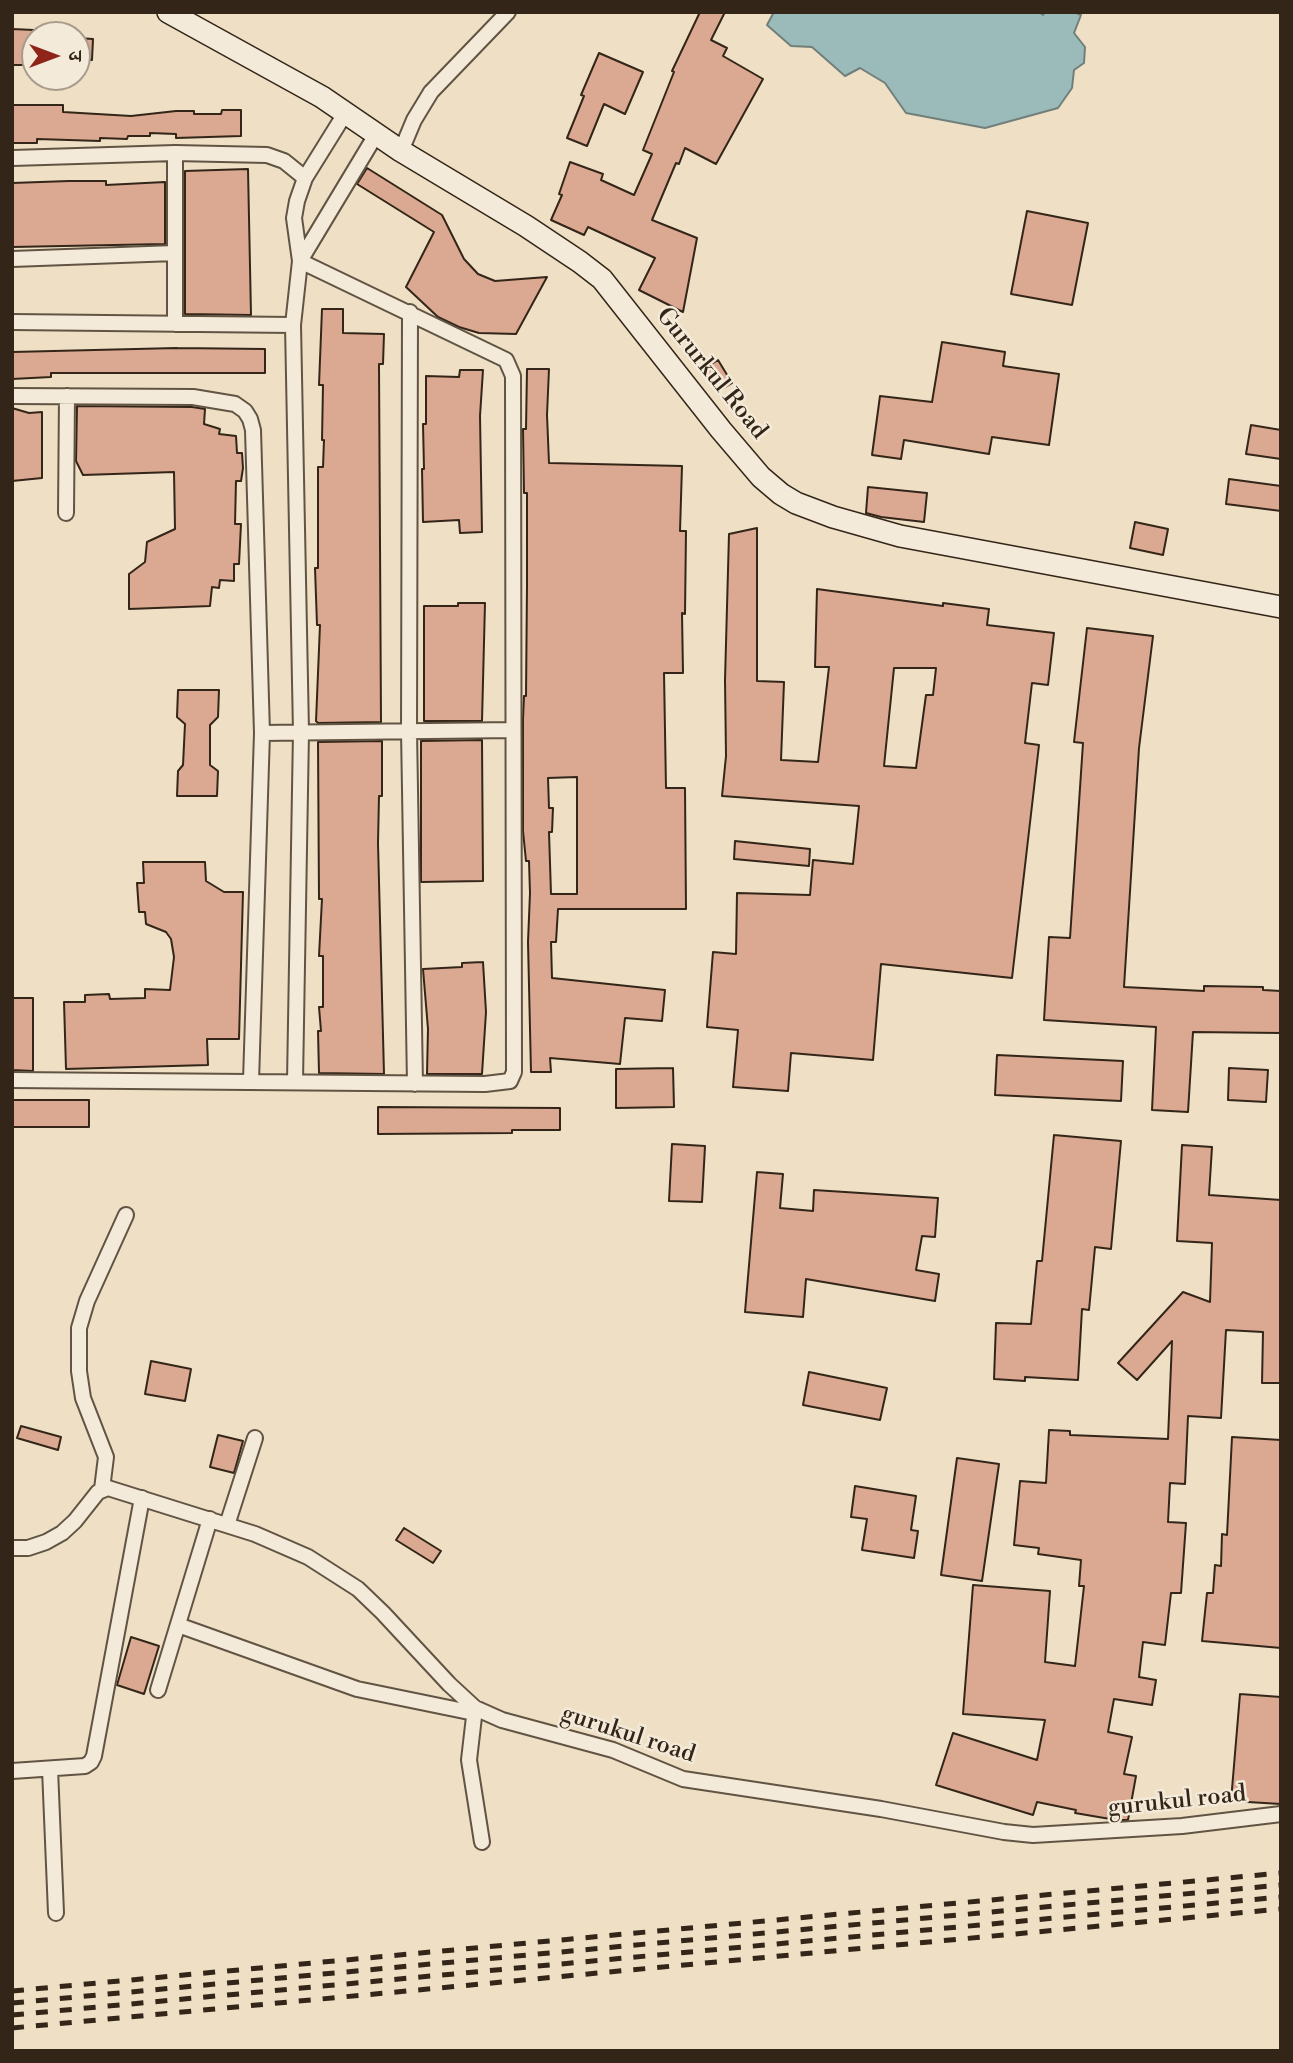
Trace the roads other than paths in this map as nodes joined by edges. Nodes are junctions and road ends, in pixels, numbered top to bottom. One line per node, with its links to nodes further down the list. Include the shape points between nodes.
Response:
1 (168, 12): 3 (street, Gururkul Road)
2 (508, 12): 5 (street, via 431,92)
3 (346, 112): 4 (street, Gururkul Road); 8 (street)
4 (377, 133): 5 (street, Gururkul Road); 11 (street)
5 (401, 151): 19 (street, Gururkul Road, via 526,226 602,279 761,477 796,503 900,536)
6 (175, 153): 7 (street); 8 (street, via 267,155 284,161); 9 (street)
7 (12, 158)
8 (305, 178): 11 (street, via 294,218)
9 (175, 253): 10 (street); 14 (street)
10 (12, 259)
11 (300, 261): 12 (street); 15 (street)
12 (410, 312): 20 (street, via 506,360 513,376); 21 (street)
13 (12, 322): 14 (street)
14 (175, 324): 15 (street)
15 (293, 325): 22 (street)
16 (12, 396): 17 (street)
17 (67, 396): 18 (street); 23 (street, via 192,397 235,404 250,419)
18 (66, 513)
19 (1281, 607)
20 (513, 730): 21 (street); 27 (street, via 514,1072 505,1083)
21 (409, 731): 22 (street); 27 (street)
22 (301, 732): 23 (street); 26 (street)
23 (262, 733): 25 (street)
24 (12, 1080): 25 (street)
25 (251, 1081): 26 (street)
26 (295, 1081): 27 (street)
27 (415, 1084)
28 (126, 1215): 30 (street, via 79,1328 83,1398 106,1457)
29 (255, 1438): 33 (street)
30 (102, 1489): 31 (street, gurukul road); 34 (street, via 62,1533 28,1548)
31 (142, 1498): 32 (street, gurukul road); 38 (street, via 94,1756 85,1766)
32 (210, 1519): 33 (street, gurukul road); 35 (street)
33 (227, 1525): 37 (street, gurukul road, via 288,1547 358,1589)
34 (12, 1548)
35 (178, 1625): 36 (street); 37 (street, via 357,1689)
36 (158, 1690)
37 (475, 1710): 40 (street, gurukul road, via 613,1750 683,1779 881,1808 1004,1832 1101,1832); 41 (street, via 469,1767)
38 (50, 1769): 39 (street); 42 (street)
39 (12, 1771)
40 (1281, 1814)
41 (482, 1842)
42 (56, 1913)

